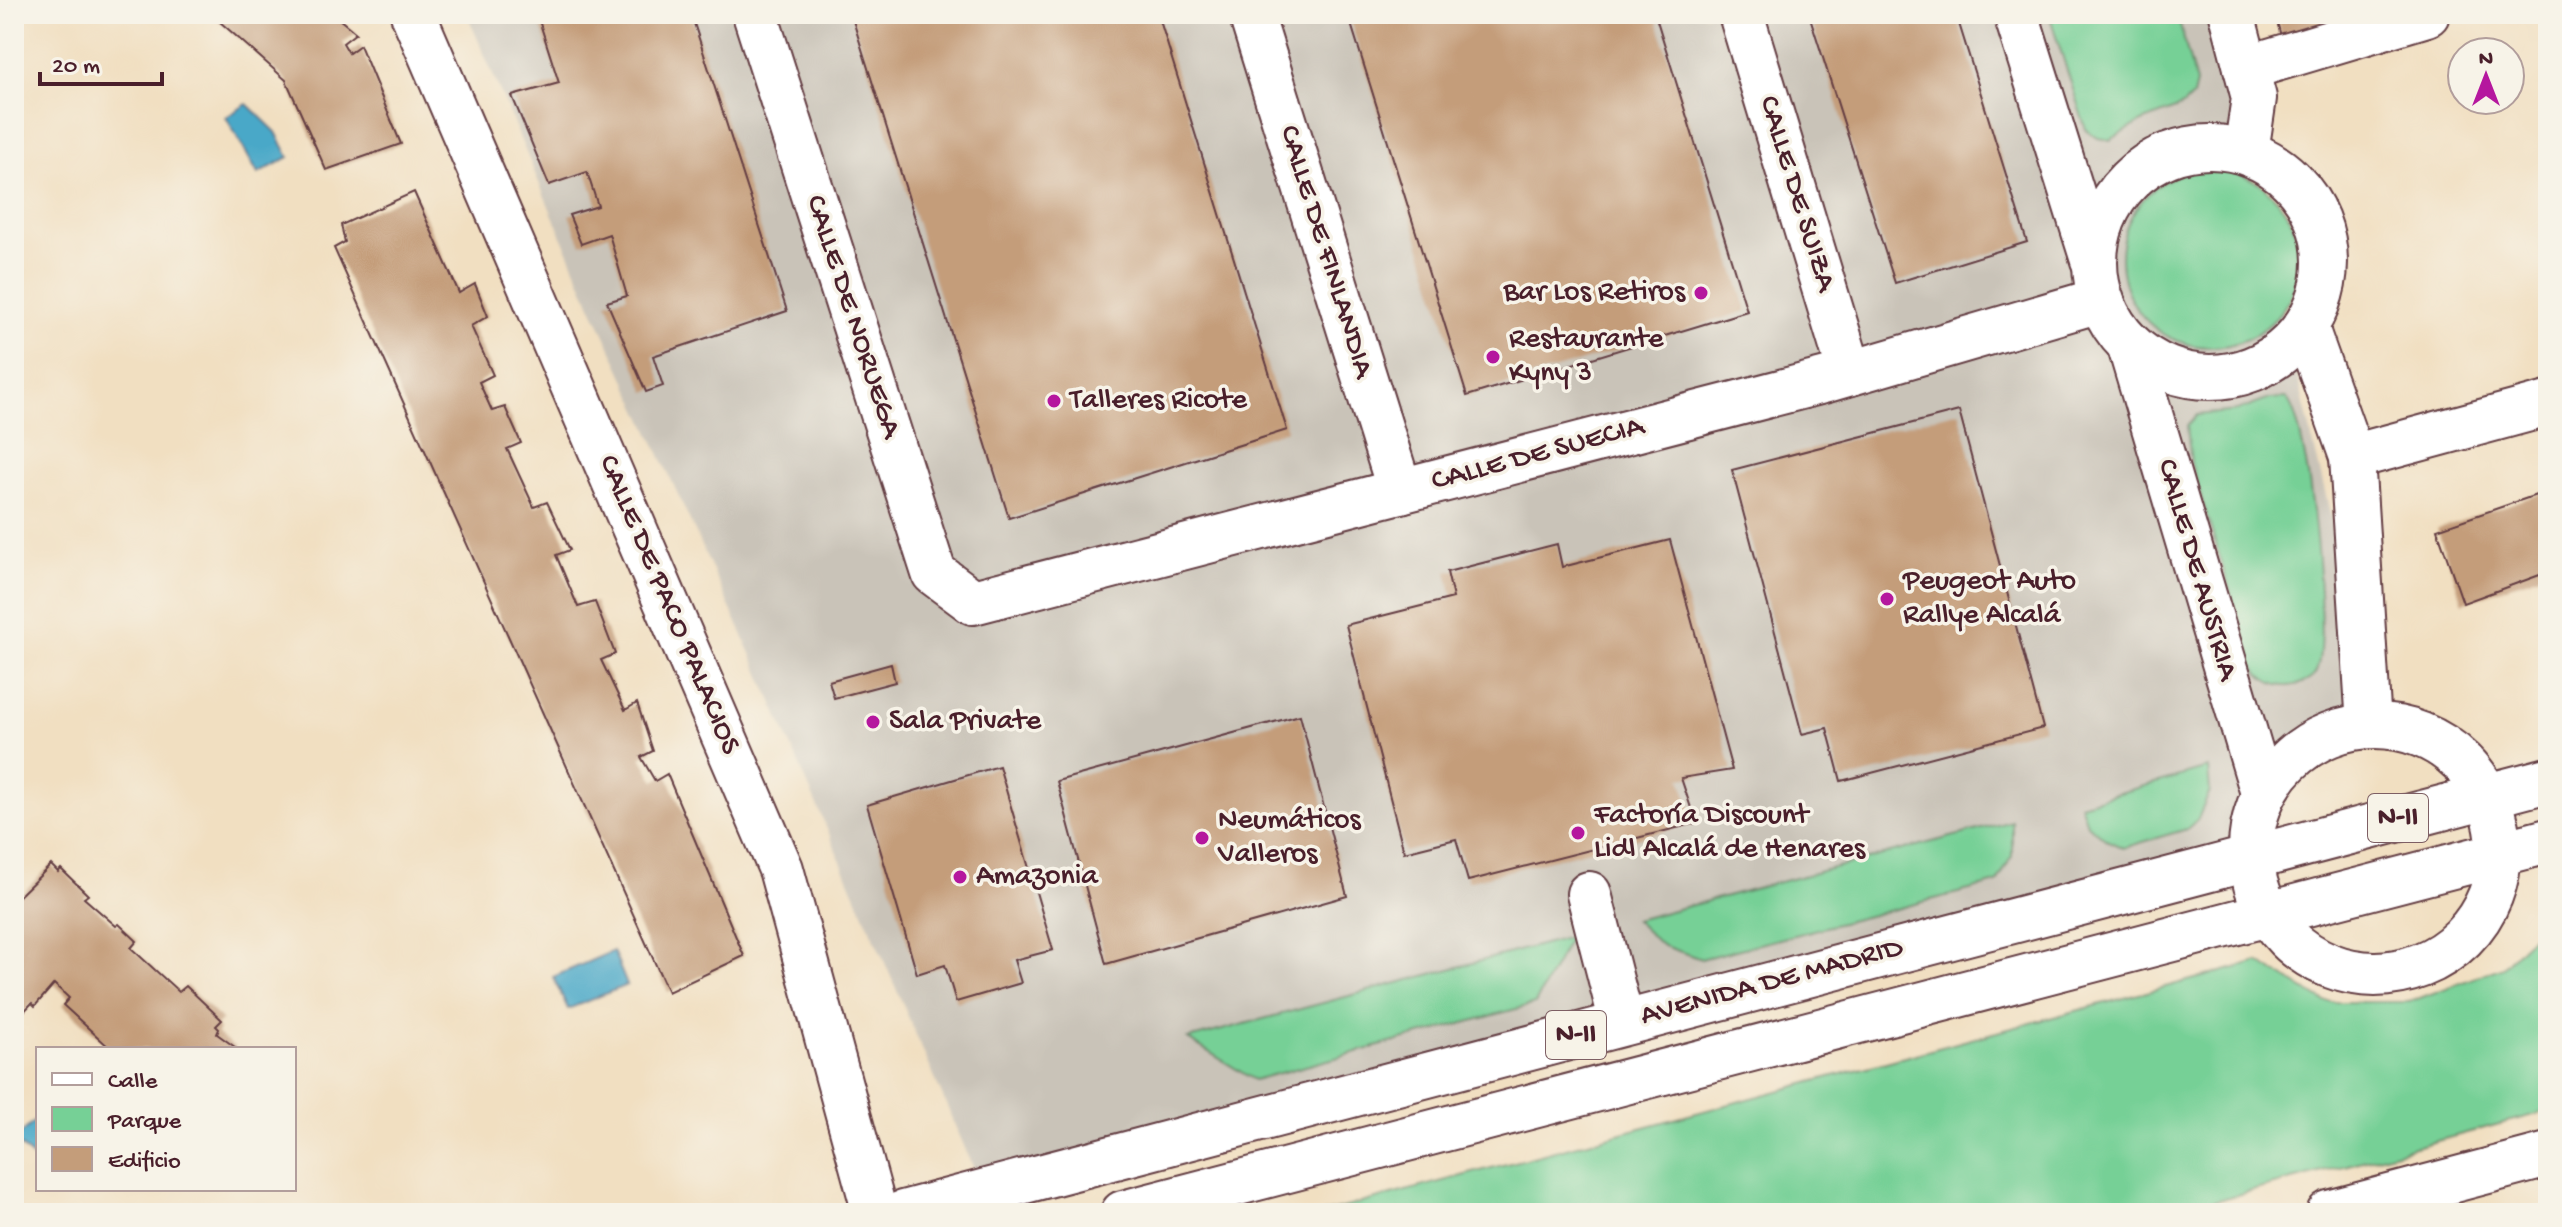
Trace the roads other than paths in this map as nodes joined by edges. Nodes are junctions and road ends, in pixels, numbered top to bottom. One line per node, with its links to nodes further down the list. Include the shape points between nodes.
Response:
1 (413, 14): 29 (street, CALLE DE PACO PALACIOS, via 781,869)
2 (755, 14): 17 (street, CALLE DE NORUEGA, via 934,573)
3 (1251, 14): 16 (street, CALLE DE FINLANDIA)
4 (1741, 14): 13 (street, CALLE DE SUIZA)
5 (2016, 14): 10 (street)
6 (2232, 14): 8 (street)
7 (2427, 14): 8 (street)
8 (2246, 68): 9 (street, via 2254,98)
9 (2246, 152): 10 (street, via 2210,147 2174,152 2142,168 2116,193 2100,225); 11 (street, via 2278,168 2304,193 2321,225 2326,261 2321,297)
10 (2097, 281): 12 (street, via 2112,326); 13 (street, CALLE DE SUECIA)
11 (2306, 328): 12 (street, via 2278,357 2242,374 2202,378 2164,369); 15 (street)
12 (2130, 347): 20 (street, CALLE DE AUSTRIA)
13 (1850, 373): 16 (street, CALLE DE SUECIA)
14 (2548, 404): 15 (street)
15 (2352, 457): 18 (street)
16 (1400, 491): 17 (street, CALLE DE SUECIA)
17 (973, 602)
18 (2369, 726): 20 (street, via 2321,737 2287,760); 21 (street, via 2420,734 2457,756)
19 (2548, 780): 21 (street, AVENIDA DE MADRID / N-II)
20 (2263, 793): 24 (street)
21 (2490, 793): 23 (street); 24 (street, AVENIDA DE MADRID / N-II)
22 (2548, 841): 23 (street, AVENIDA DE MADRID / N-II)
23 (2500, 854): 26 (street, AVENIDA DE MADRID / N-II); 26 (street, via 2490,900 2464,939 2414,970 2350,974 2304,955)
24 (2249, 857): 26 (street); 27 (street, AVENIDA DE MADRID / N-II)
25 (1589, 894): 27 (street)
26 (2265, 914): 31 (street, AVENIDA DE MADRID / N-II)
27 (1622, 1023): 30 (street, AVENIDA DE MADRID / N-II)
28 (2548, 1155): 32 (street)
29 (875, 1213)
30 (903, 1213)
31 (1123, 1213)
32 (2329, 1213)

